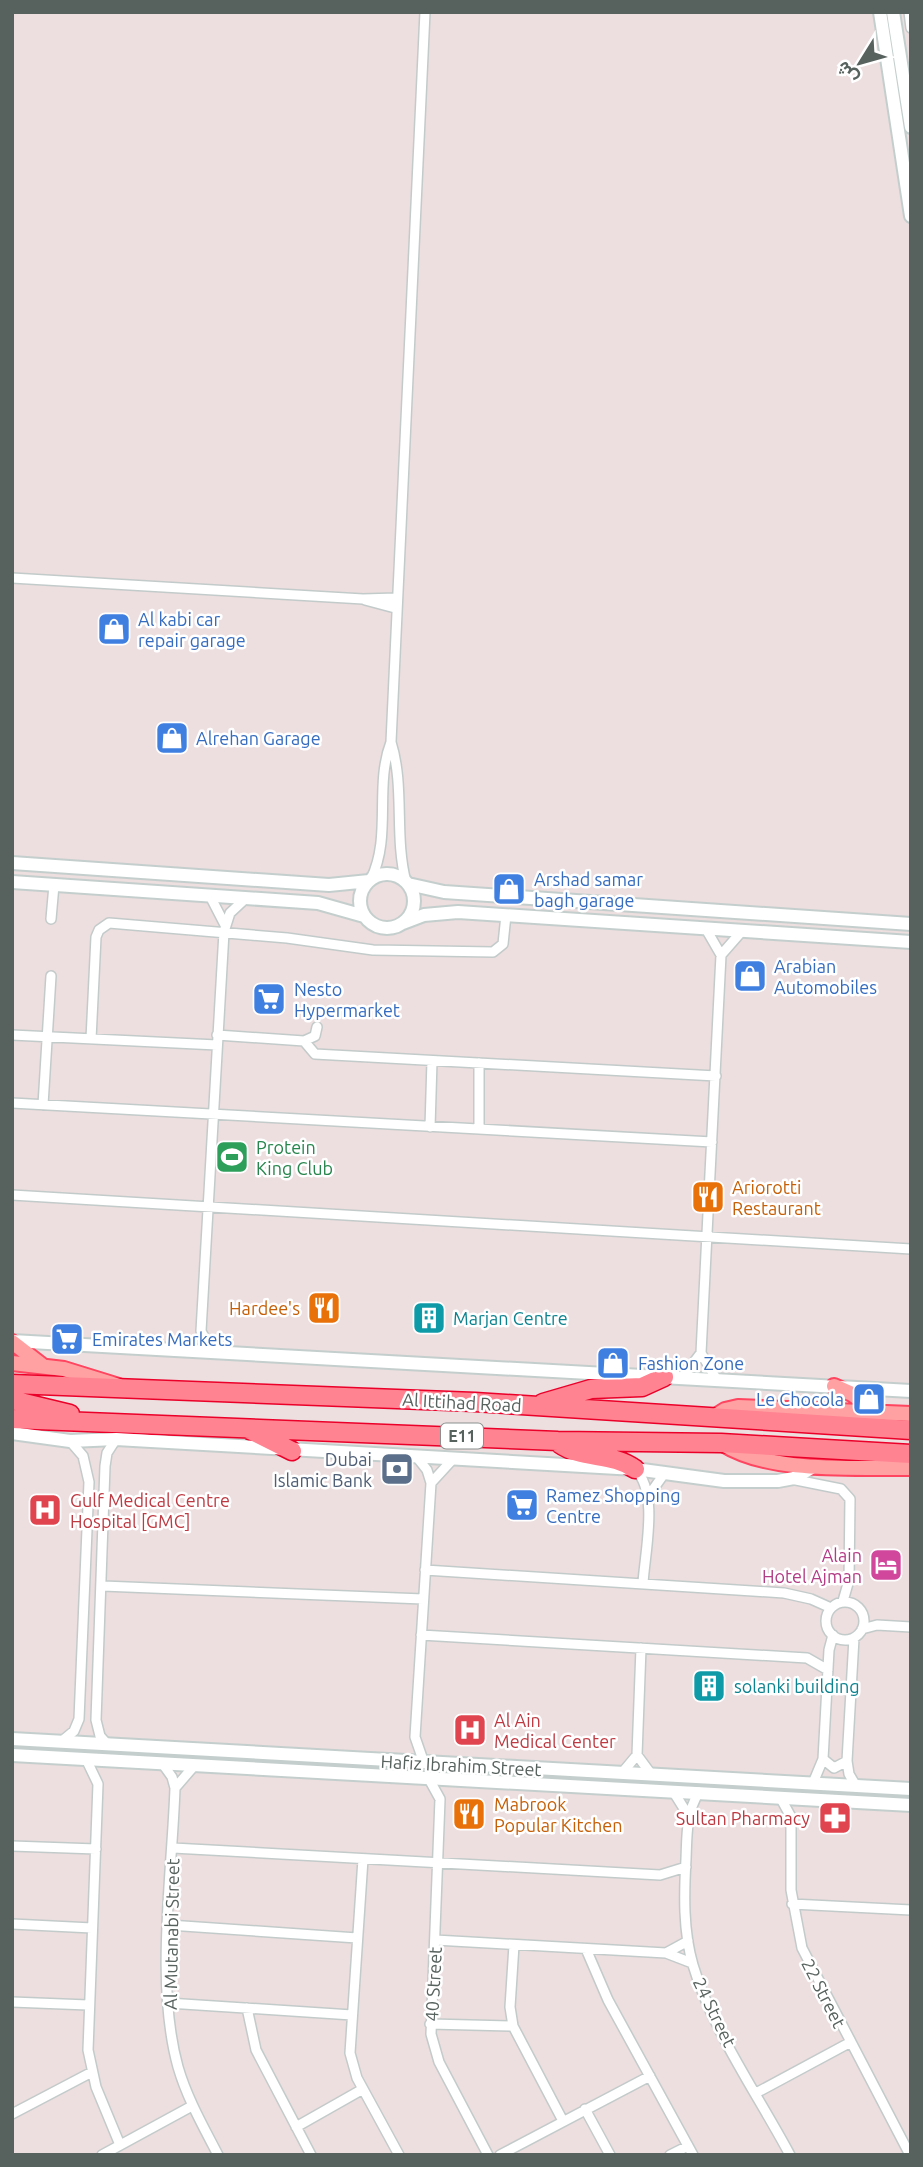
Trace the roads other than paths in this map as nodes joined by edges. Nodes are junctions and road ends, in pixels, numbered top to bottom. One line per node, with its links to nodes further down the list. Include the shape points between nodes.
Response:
1 (425, 12): 9 (street)
2 (880, 12): 7 (main road)
3 (893, 12): 6 (main road)
4 (909, 12): 5 (street)
5 (911, 29)
6 (911, 127)
7 (911, 216)
8 (12, 578): 10 (street)
9 (396, 598): 10 (street); 11 (street)
10 (363, 599): 11 (street)
11 (396, 608): 12 (street)
12 (391, 742): 14 (street, via 384,768 381,852); 16 (street, via 397,765 399,844)
13 (12, 863): 14 (main road, via 329,885)
14 (370, 880): 16 (main road, via 392,875); 21 (main road, via 360,897)
15 (12, 882): 17 (main road)
16 (407, 883): 23 (main road, via 444,892); 24 (main road, via 414,901)
17 (54, 885): 18 (main road); 22 (street)
18 (210, 897): 19 (main road); 26 (street)
19 (245, 899): 21 (main road, via 318,903); 26 (street, via 230,913)
20 (506, 915): 24 (main road, via 447,912); 26 (street, via 503,944 493,952 373,950); 27 (main road)
21 (364, 916): 24 (main road, via 385,928)
22 (51, 919)
23 (865, 921): 25 (main road); 29 (main road, via 863,929 855,933 834,932)
24 (403, 923)
25 (911, 924)
26 (225, 929): 36 (street, via 113,923 102,927 96,937); 37 (street)
27 (706, 929): 28 (main road); 31 (street)
28 (742, 931): 29 (main road); 31 (street)
29 (824, 937): 30 (main road)
30 (911, 942)
31 (721, 955): 41 (street)
32 (51, 976): 35 (street)
33 (317, 1027): 38 (street, via 315,1036)
34 (12, 1035): 35 (street)
35 (47, 1037): 36 (street); 43 (street)
36 (91, 1039): 37 (street)
37 (217, 1040): 38 (street); 44 (street)
38 (304, 1041): 39 (street, via 315,1054)
39 (432, 1061): 40 (street); 45 (street)
40 (480, 1063): 41 (street); 46 (street)
41 (716, 1076): 47 (street)
42 (12, 1103): 43 (street)
43 (43, 1105): 44 (street)
44 (212, 1114): 45 (street); 49 (street)
45 (430, 1127): 46 (street)
46 (479, 1129): 47 (street)
47 (712, 1142): 50 (street)
48 (12, 1195): 49 (street)
49 (207, 1205): 50 (street); 52 (street)
50 (707, 1235): 51 (street); 56 (street)
51 (911, 1249)
52 (201, 1331): 54 (street); 55 (street)
53 (12, 1341): 54 (main road); 58 (main road)
54 (185, 1350): 55 (main road)
55 (212, 1352): 59 (main road)
56 (701, 1353): 59 (street); 60 (street)
57 (12, 1363): 58 (main road)
58 (44, 1367): 62 (main road)
59 (673, 1377): 60 (main road); 66 (highway, via 634,1388 577,1391)
60 (718, 1380): 63 (main road)
61 (12, 1384): 62 (highway, Al Ittihad Road / E11)
62 (120, 1386): 66 (highway, Al Ittihad Road / E11)
63 (834, 1386): 64 (main road); 67 (main road)
64 (911, 1391)
65 (12, 1400): 71 (highway)
66 (538, 1406): 69 (highway, Al Ittihad Road / E11)
67 (876, 1411): 68 (main road); 69 (main road, via 738,1407)
68 (911, 1414)
69 (714, 1417): 73 (highway, Al Ittihad Road / E11)
70 (12, 1419): 71 (highway, Al Ittihad Road / E11)
71 (86, 1420): 72 (highway, Al Ittihad Road / E11)
72 (244, 1427): 77 (highway, Al Ittihad Road / E11); 79 (highway)
73 (911, 1430)
74 (12, 1433): 76 (main road)
75 (116, 1440): 76 (main road); 79 (main road); 90 (street, via 107,1452)
76 (70, 1441): 88 (street, via 83,1456)
77 (558, 1441): 78 (highway, Al Ittihad Road / E11); 85 (highway, via 573,1451 614,1458)
78 (721, 1443): 80 (highway, Al Ittihad Road / E11); 83 (main road, via 759,1459)
79 (292, 1451): 81 (main road)
80 (911, 1454)
81 (415, 1455): 82 (main road); 89 (street)
82 (455, 1457): 85 (main road); 89 (street)
83 (816, 1466): 84 (main road); 87 (main road)
84 (911, 1468)
85 (635, 1469): 86 (main road); 91 (street)
86 (664, 1474): 87 (main road, via 724,1481); 91 (street)
87 (791, 1479): 96 (street, via 841,1489 850,1499 849,1580)
88 (89, 1482): 90 (street, via 99,1478); 109 (street)
89 (431, 1483): 92 (street)
90 (104, 1484): 94 (street)
91 (649, 1495): 93 (street)
92 (425, 1570): 93 (street); 95 (street)
93 (643, 1583): 97 (street, via 784,1594 811,1598)
94 (103, 1586): 95 (street); 110 (street)
95 (423, 1599): 102 (street)
96 (843, 1601): 97 (street); 98 (street, via 855,1604)
97 (831, 1608): 103 (street, via 826,1619)
98 (864, 1619): 99 (street); 101 (street)
99 (877, 1625): 100 (street); 101 (street)
100 (911, 1627)
101 (862, 1629): 104 (street)
102 (421, 1635): 105 (street); 111 (street)
103 (832, 1635): 104 (street); 106 (street)
104 (853, 1638): 121 (street)
105 (641, 1648): 107 (street); 116 (street)
106 (829, 1650): 107 (street); 108 (street)
107 (807, 1658): 108 (street)
108 (828, 1670): 118 (street)
109 (79, 1710): 110 (street, via 88,1714); 113 (street, via 74,1731)
110 (96, 1710): 114 (street, via 98,1731)
111 (415, 1737): 120 (street, via 408,1753); 123 (street)
112 (12, 1739): 113 (main road, Hafiz Ibrahim Street)
113 (59, 1742): 114 (main road, Hafiz Ibrahim Street)
114 (107, 1744): 120 (main road, Hafiz Ibrahim Street)
115 (12, 1755): 117 (main road, Hafiz Ibrahim Street)
116 (637, 1755): 125 (street); 126 (street)
117 (86, 1759): 119 (main road, Hafiz Ibrahim Street); 130 (street)
118 (823, 1759): 121 (street, via 834,1768); 129 (street)
119 (113, 1760): 122 (main road, Hafiz Ibrahim Street); 130 (street)
120 (396, 1761): 123 (main road, Hafiz Ibrahim Street)
121 (847, 1761): 131 (street)
122 (162, 1763): 124 (main road, Hafiz Ibrahim Street); 132 (street, Al Mutanabi Street)
123 (424, 1763): 125 (main road, Hafiz Ibrahim Street)
124 (194, 1766): 127 (main road, Hafiz Ibrahim Street); 132 (street)
125 (622, 1773): 126 (main road, Hafiz Ibrahim Street)
126 (651, 1774): 129 (main road, Hafiz Ibrahim Street)
127 (429, 1779): 128 (main road, Hafiz Ibrahim Street); 137 (street, 40 Street)
128 (456, 1780): 134 (main road, Hafiz Ibrahim Street); 137 (street)
129 (813, 1783): 131 (main road, Hafiz Ibrahim Street)
130 (98, 1784): 144 (street)
131 (856, 1786): 133 (main road, Hafiz Ibrahim Street)
132 (175, 1788): 143 (street, Al Mutanabi Street)
133 (911, 1789)
134 (673, 1791): 135 (main road, Hafiz Ibrahim Street); 140 (street)
135 (699, 1792): 136 (main road, Hafiz Ibrahim Street); 140 (street, 24 Street)
136 (780, 1797): 138 (main road, Hafiz Ibrahim Street); 141 (street, 22 Street)
137 (440, 1799): 146 (street, 40 Street)
138 (807, 1799): 139 (main road, Hafiz Ibrahim Street); 141 (street)
139 (911, 1805)
140 (688, 1815): 147 (street, 24 Street)
141 (791, 1817): 150 (street, 22 Street)
142 (12, 1846): 144 (street)
143 (173, 1848): 145 (street); 153 (street, Al Mutanabi Street)
144 (96, 1849): 154 (street)
145 (362, 1859): 146 (street); 155 (street)
146 (439, 1864): 148 (street); 156 (street, 40 Street)
147 (686, 1867): 148 (street); 149 (street, 24 Street)
148 (660, 1875): 149 (street)
149 (685, 1888): 157 (street, 24 Street)
150 (792, 1904): 151 (street); 169 (street, 22 Street, via 809,1966)
151 (911, 1910)
152 (12, 1924): 154 (street)
153 (169, 1925): 155 (street); 163 (street, Al Mutanabi Street)
154 (93, 1928): 164 (street)
155 (357, 1938): 166 (street)
156 (435, 1940): 158 (street); 167 (street, 40 Street)
157 (688, 1941): 160 (street); 161 (street, 24 Street)
158 (514, 1945): 159 (street); 168 (street)
159 (586, 1950): 160 (street); 171 (street)
160 (666, 1953): 161 (street)
161 (692, 1963): 173 (street, 24 Street, via 713,2014)
162 (12, 2002): 164 (street)
163 (168, 2003): 165 (street); 174 (street, Al Mutanabi Street, via 178,2067)
164 (88, 2006): 170 (street)
165 (247, 2008): 166 (street); 178 (street, via 256,2050)
166 (352, 2015): 172 (street, via 350,2053)
167 (430, 2024): 168 (street); 185 (street, 40 Street, via 439,2062)
168 (513, 2026): 177 (street)
169 (849, 2043): 173 (street); 191 (street, 22 Street)
170 (92, 2072): 176 (street); 179 (street)
171 (650, 2076): 175 (street); 180 (street)
172 (363, 2089): 178 (street); 184 (street)
173 (756, 2093): 190 (street, 24 Street)
174 (192, 2106): 179 (street); 182 (street, Al Mutanabi Street)
175 (585, 2109): 177 (street); 187 (street)
176 (12, 2114)
177 (563, 2121): 186 (street)
178 (296, 2127): 183 (street)
179 (120, 2145): 181 (street)
180 (688, 2146): 188 (street); 189 (street)
181 (102, 2155)
182 (218, 2155)
183 (311, 2155)
184 (399, 2155)
185 (488, 2155)
186 (500, 2155)
187 (610, 2155)
188 (670, 2155)
189 (693, 2155)
190 (790, 2155)
191 (910, 2155)

